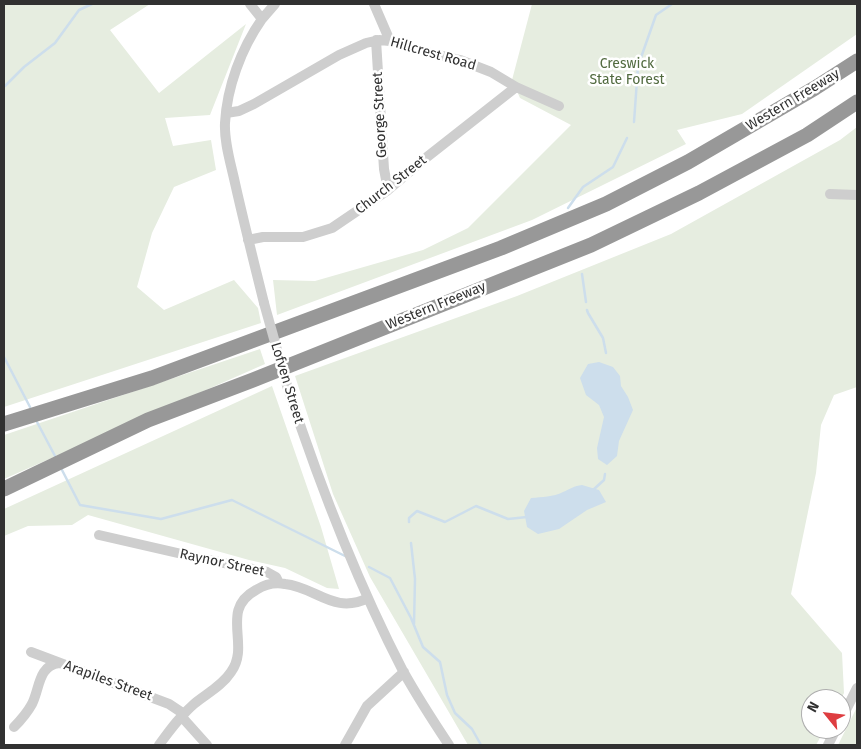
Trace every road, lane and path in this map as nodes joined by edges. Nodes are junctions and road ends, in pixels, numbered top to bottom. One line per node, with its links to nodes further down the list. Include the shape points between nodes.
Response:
1 (250, 4): 4 (street)
2 (275, 4): 4 (street, Lofven Street)
3 (375, 4): 6 (street)
4 (262, 19): 11 (street, Lofven Street, via 241,59)
5 (376, 40): 6 (street, Hillcrest Road); 11 (street, Hillcrest Road, via 339,55 254,104); 12 (street, George Street)
6 (390, 41): 8 (street, Hillcrest Road, via 460,60 495,74)
7 (857, 61): 16 (highway, Western Freeway, via 688,162 606,204 492,251 152,378)
8 (516, 87): 10 (street, Hillcrest Road); 12 (street, Church Street)
9 (857, 102): 17 (highway, Western Freeway, via 807,135 716,184 591,244 148,420)
10 (559, 106)
11 (226, 113): 15 (street, Lofven Street, via 226,143)
12 (388, 190): 15 (street, Church Street, via 320,233)
13 (830, 194): 14 (street)
14 (857, 195)
15 (248, 240): 20 (street, Lofven Street, bridge, via 288,389 328,505)
16 (4, 424)
17 (4, 489)
18 (99, 535): 19 (street, Raynor Street, via 267,572 276,577)
19 (278, 583): 20 (street, Raynor Street, via 298,586 337,603 354,604); 26 (street, via 258,588 241,602 237,614 238,654 233,670)
20 (368, 598): 23 (street, Lofven Street)
21 (31, 652): 22 (street, Arapiles Street)
22 (59, 663): 26 (street, Arapiles Street, via 169,704); 27 (street, via 44,670 33,702)
23 (404, 672): 30 (street, via 367,706); 31 (street, Lofven Street)
24 (857, 688): 25 (street)
25 (851, 700)
26 (182, 715): 28 (street); 29 (street, Arapiles Street)
27 (14, 727)
28 (159, 745)
29 (207, 745)
30 (345, 745)
31 (449, 745)

